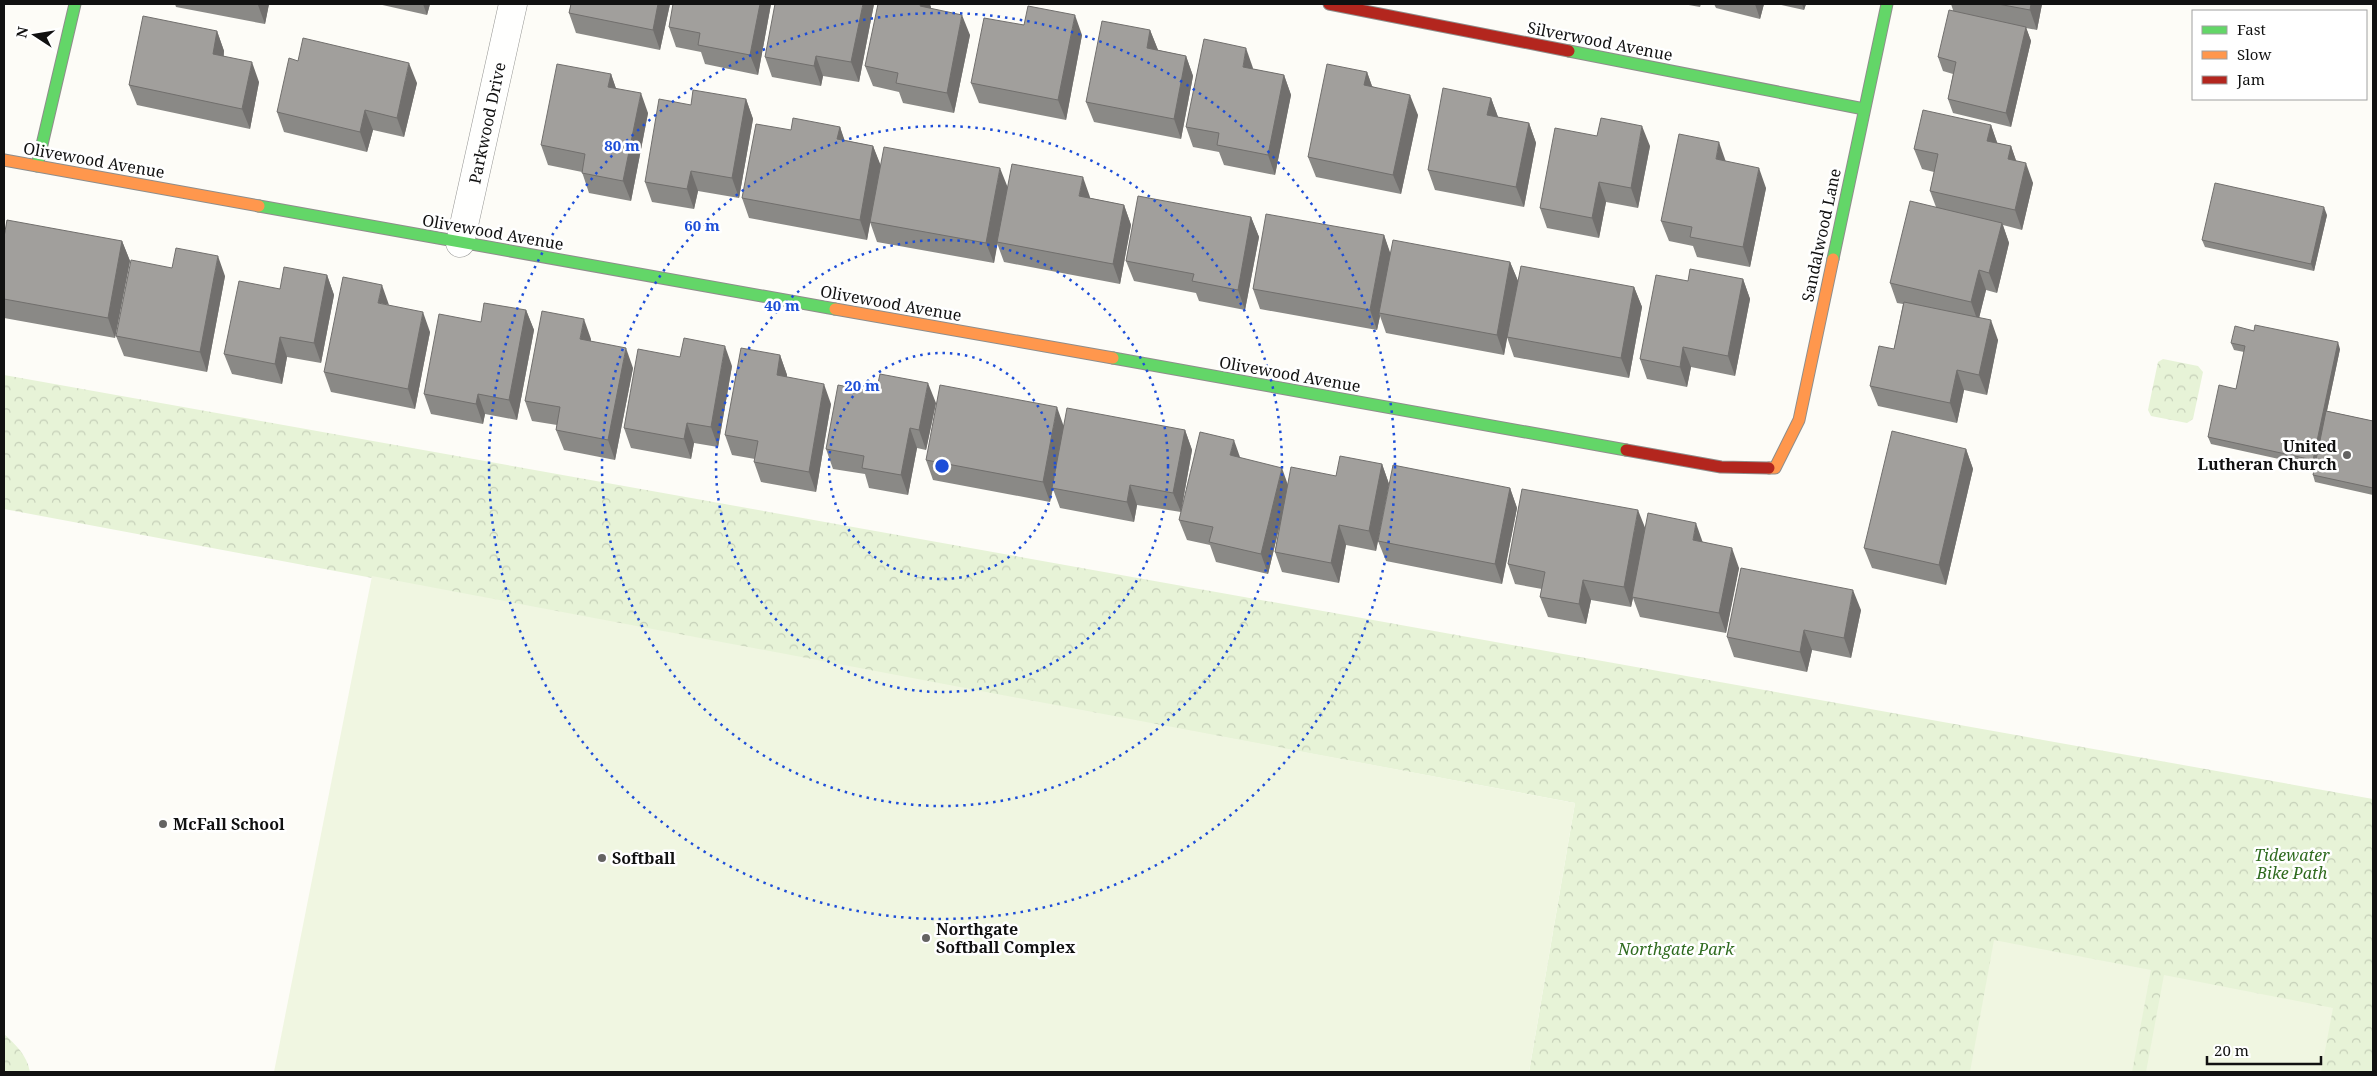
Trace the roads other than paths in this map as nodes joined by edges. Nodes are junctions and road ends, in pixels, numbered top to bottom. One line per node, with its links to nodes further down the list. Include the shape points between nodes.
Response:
1 (75, 4): 7 (street)
2 (513, 4): 8 (street, Parkwood Drive)
3 (1329, 4): 5 (street, Silverwood Avenue)
4 (1887, 4): 5 (street, Sandalwood Lane)
5 (1864, 109): 9 (street, Sandalwood Lane, via 1799,420)
6 (4, 160): 7 (street, Olivewood Avenue)
7 (37, 166): 8 (street, Olivewood Avenue)
8 (460, 243): 9 (street, Olivewood Avenue, via 1722,467)
9 (1775, 468)

